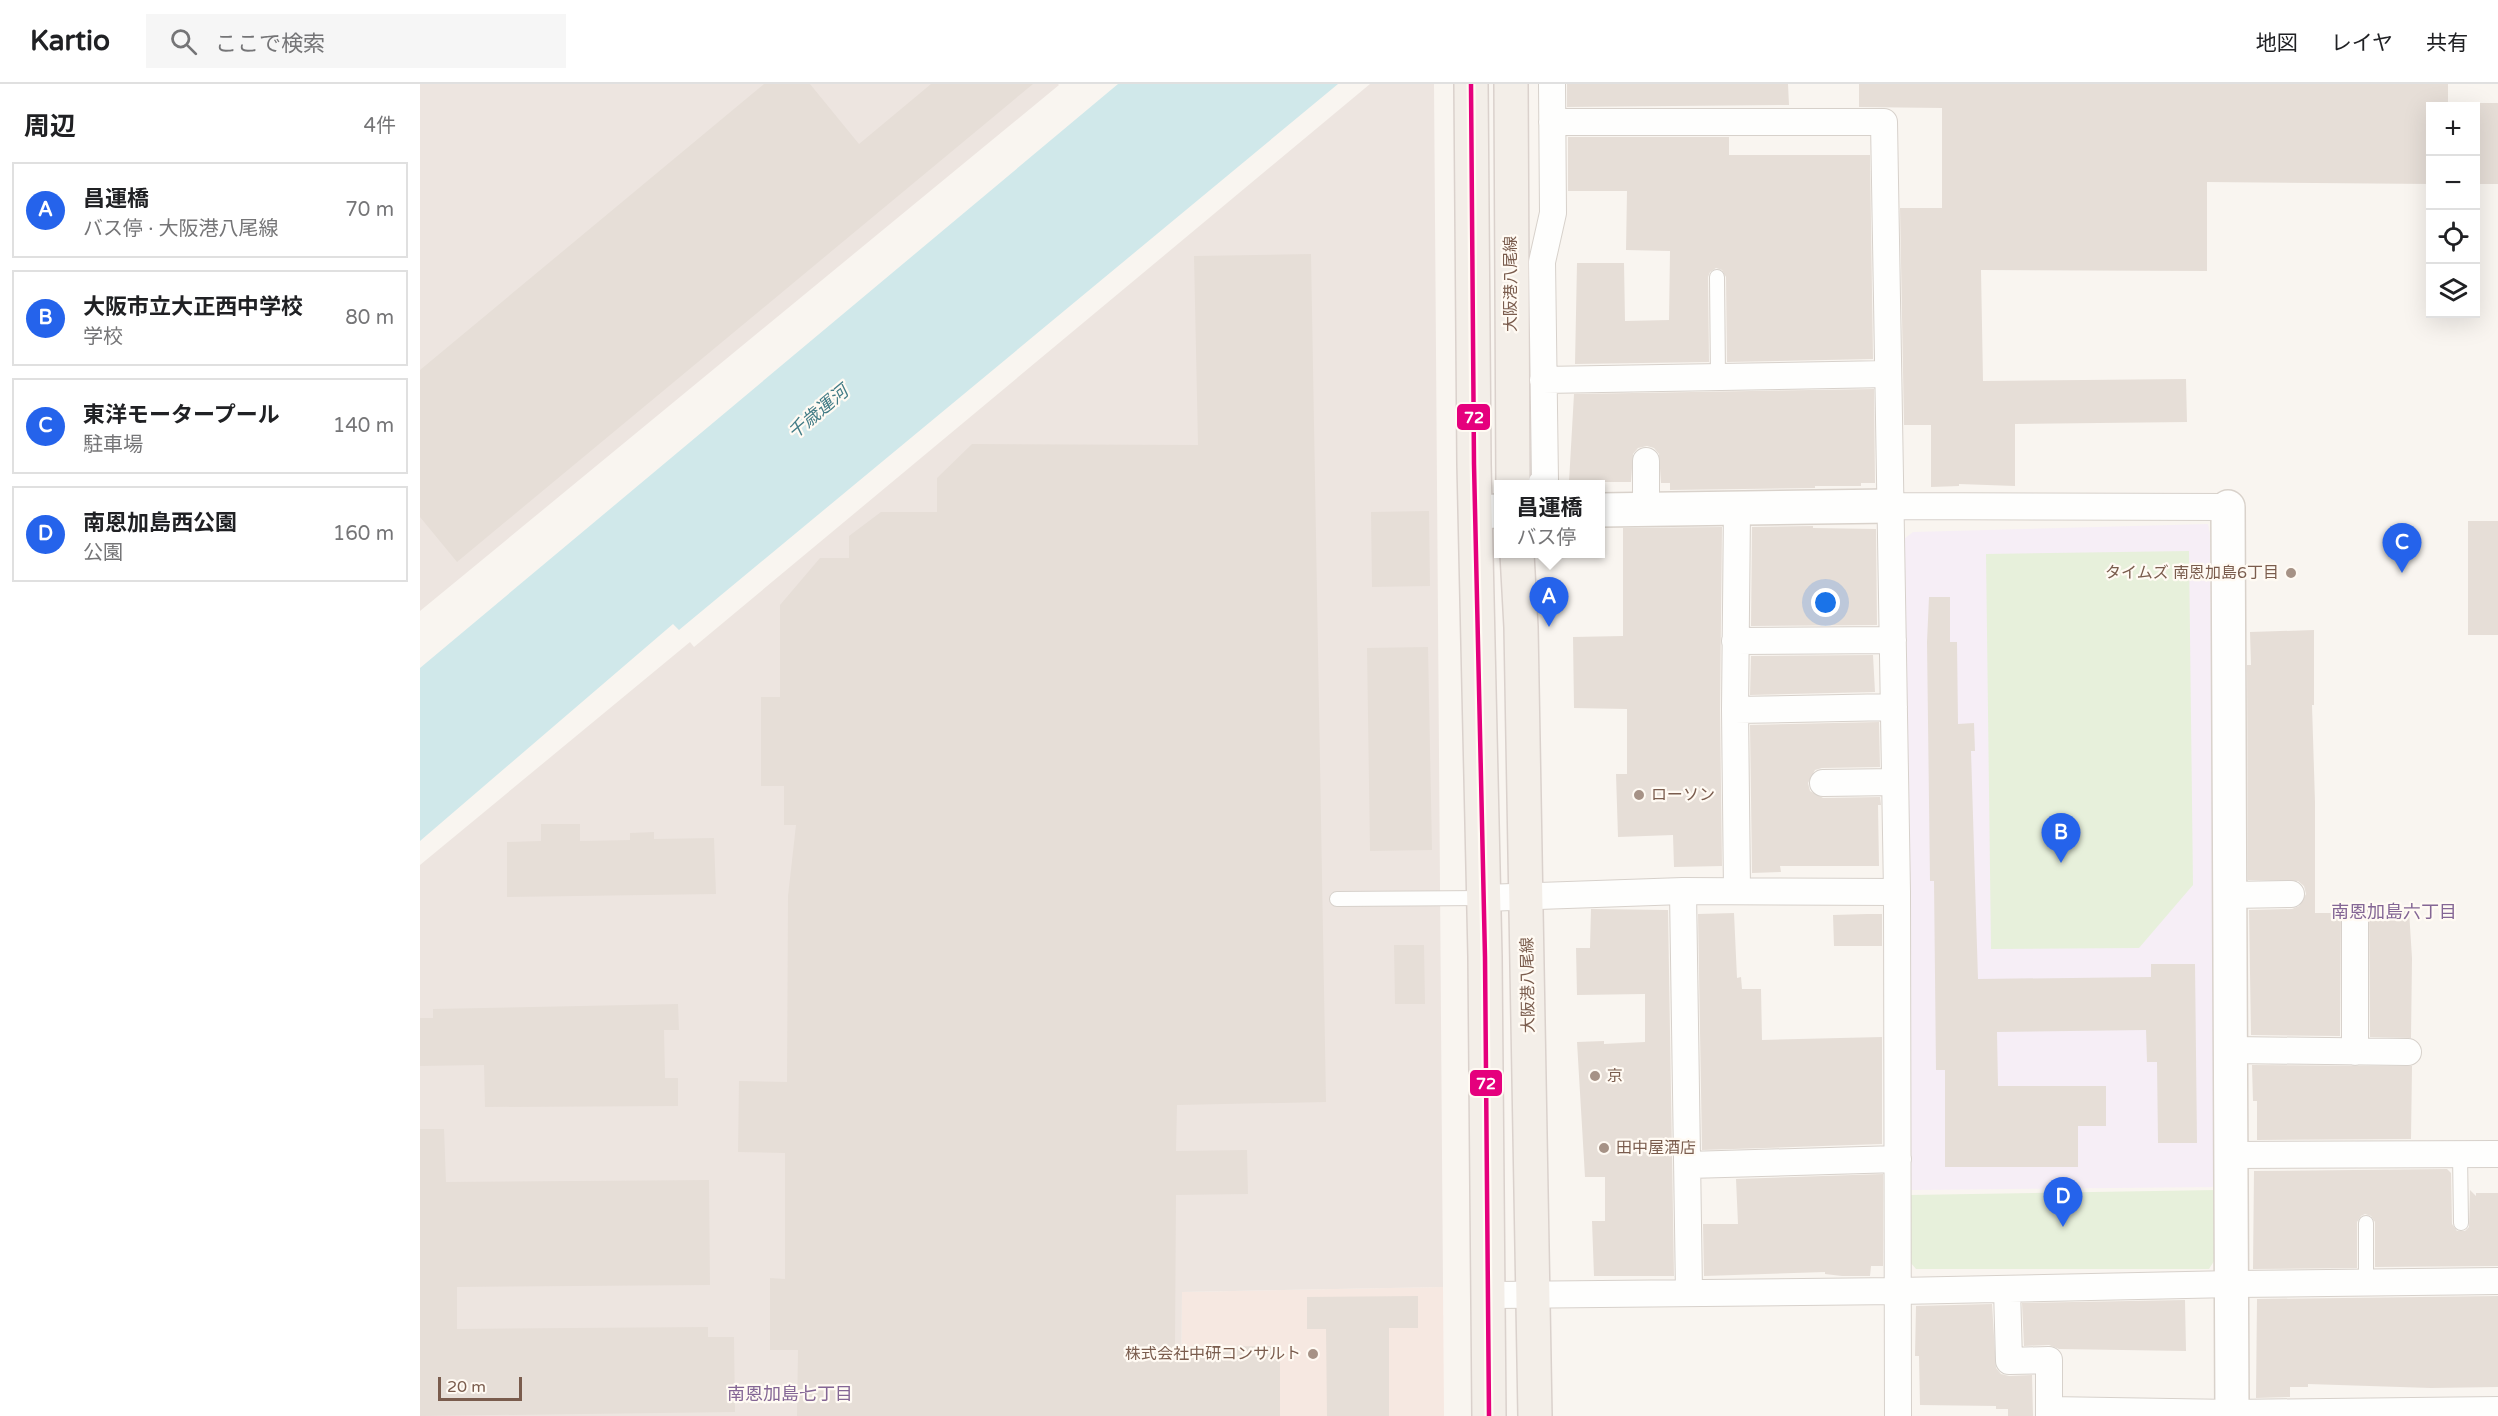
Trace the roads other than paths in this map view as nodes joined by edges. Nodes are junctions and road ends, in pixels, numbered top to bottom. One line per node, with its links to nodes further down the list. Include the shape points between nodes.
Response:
1 (1471, 84): 17 (main road)
2 (1511, 84): 10 (main road, 大阪港八尾線)
3 (1552, 84): 4 (street)
4 (1552, 122): 6 (street, via 1884,122); 8 (street, via 1553,213 1542,262)
5 (1717, 278): 7 (lane)
6 (1888, 374): 7 (street); 12 (street)
7 (1718, 377): 8 (street)
8 (1543, 380): 11 (street)
9 (1646, 461): 16 (street)
10 (1513, 480)
11 (1545, 480)
12 (1890, 506): 13 (street); 14 (street); 19 (street)
13 (2228, 507): 29 (street)
14 (1737, 508): 16 (street); 20 (street)
15 (1605, 510): 16 (street)
16 (1646, 510)
17 (1487, 512): 30 (main road)
18 (1517, 558): 31 (main road, 大阪港八尾線)
19 (1893, 640): 20 (street); 21 (street)
20 (1735, 641): 22 (street)
21 (1894, 706): 22 (street); 23 (street)
22 (1735, 711): 26 (street)
23 (1895, 782): 24 (street); 27 (street)
24 (1824, 783)
25 (1683, 891): 26 (street); 31 (street); 41 (street)
26 (1737, 891): 27 (street)
27 (1897, 892): 40 (street)
28 (2291, 894): 29 (street)
29 (2230, 895): 34 (street)
30 (1484, 898): 31 (street); 32 (lane); 51 (main road)
31 (1526, 898): 50 (main road, 大阪港八尾線)
32 (1337, 899)
33 (2355, 916): 35 (street)
34 (2231, 1050): 35 (street); 39 (street)
35 (2355, 1052): 36 (street)
36 (2408, 1052)
37 (2460, 1154): 38 (street); 39 (street); 43 (lane)
38 (2498, 1154)
39 (2231, 1155): 46 (street)
40 (1898, 1159): 41 (street); 48 (street)
41 (1688, 1165): 49 (street)
42 (2366, 1223): 45 (lane)
43 (2461, 1223)
44 (2498, 1281): 45 (street)
45 (2366, 1283): 46 (street)
46 (2233, 1284): 47 (street); 54 (street)
47 (2007, 1288): 48 (street); 53 (street, via 2009,1361 2049,1360)
48 (1898, 1291): 49 (street); 57 (street)
49 (1689, 1292): 50 (street)
50 (1534, 1293): 51 (street); 56 (main road, 大阪港八尾線)
51 (1488, 1295): 55 (main road)
52 (2498, 1410): 54 (street)
53 (2049, 1413): 54 (street)
54 (2232, 1414)
55 (1489, 1416)
56 (1535, 1416)
57 (1898, 1416)

